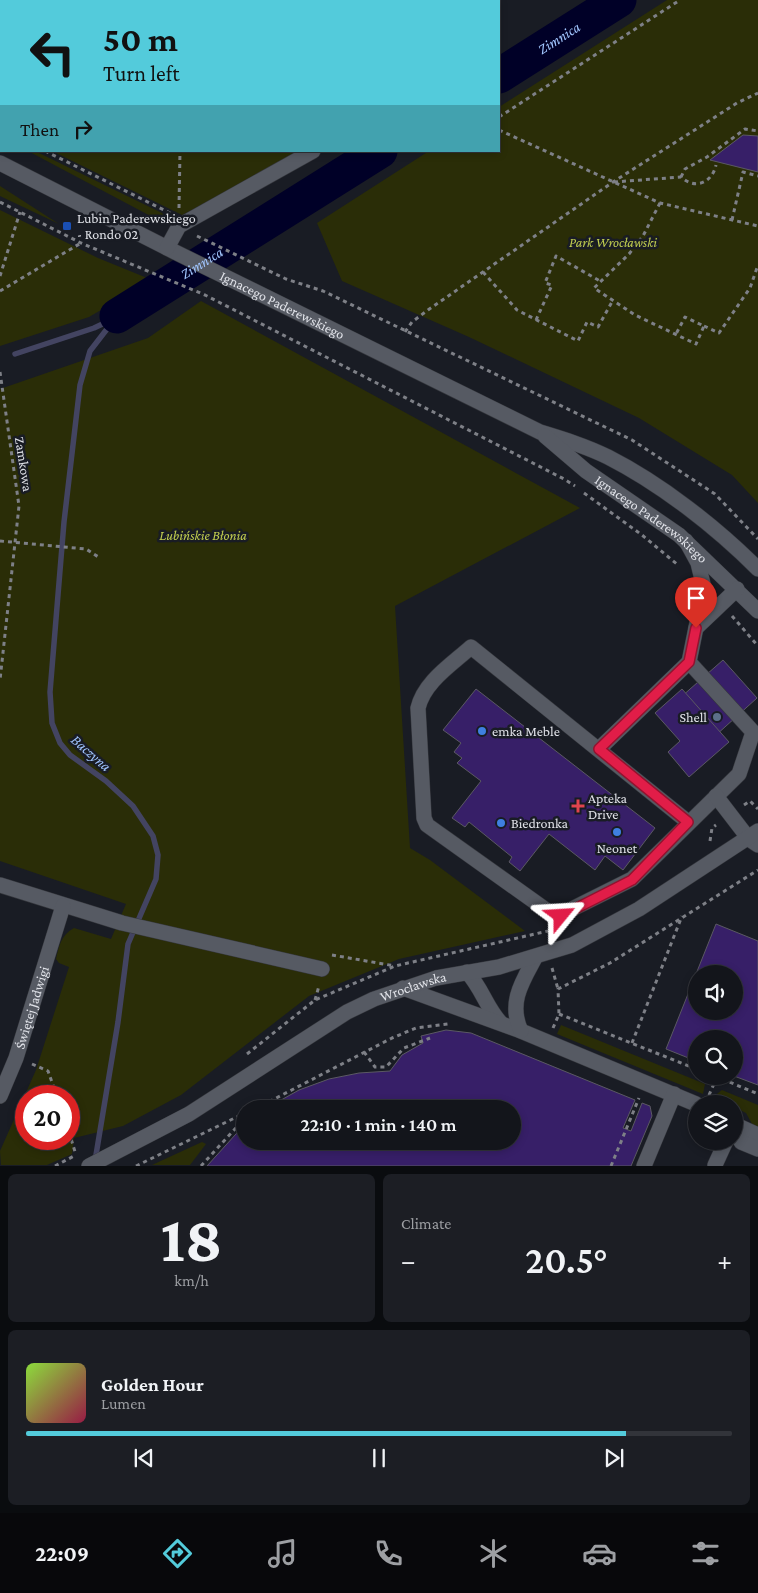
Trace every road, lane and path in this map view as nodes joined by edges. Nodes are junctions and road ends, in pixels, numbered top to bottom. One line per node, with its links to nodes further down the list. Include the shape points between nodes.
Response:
1 (680, 0): 3 (path)
2 (758, 93): 13 (path)
3 (500, 116)
4 (500, 130): 13 (path)
5 (758, 131): 12 (path, via 745,129 685,169)
6 (180, 152): 18 (path)
7 (311, 152): 18 (street)
8 (52, 153): 18 (path, via 168,211)
9 (0, 163): 22 (street, Ignacego Paderewskiego)
10 (716, 165): 12 (path, via 714,176 708,181 696,184)
11 (758, 176): 17 (path, via 743,172)
12 (681, 177): 13 (path)
13 (613, 182): 15 (path); 24 (path)
14 (0, 202): 16 (path)
15 (660, 203): 17 (path); 26 (path, via 638,242)
16 (20, 212): 21 (path); 25 (path)
17 (732, 220): 19 (path)
18 (179, 226): 22 (street)
19 (758, 226)
20 (202, 238): 31 (path, via 286,279 323,291)
21 (81, 243): 27 (path); 43 (path, via 204,295 564,479 642,535)
22 (171, 250): 36 (street, Ignacego Paderewskiego)
23 (758, 265): 30 (path, via 750,288 719,333)
24 (483, 272): 29 (path, via 518,310); 31 (path, via 412,322)
25 (0, 276)
26 (600, 282): 28 (path, via 594,288); 29 (path, via 556,256 545,283 552,285)
27 (0, 291)
28 (613, 300): 29 (path, via 598,327 587,322 578,341); 32 (path, via 635,315)
29 (536, 320)
30 (704, 326): 32 (path, via 685,317); 32 (path, via 696,344)
31 (406, 332): 37 (path, via 632,440 716,494)
32 (676, 334)
33 (0, 372): 34 (path, Zamkowa)
34 (3, 402): 35 (path); 40 (path, Zamkowa, via 19,506)
35 (0, 410)
36 (540, 432): 39 (street, Ignacego Paderewskiego, via 586,471 629,498); 42 (street, Ignacego Paderewskiego, via 609,458 677,500 728,540)
37 (758, 539)
38 (0, 541): 40 (path)
39 (686, 541): 43 (street, via 698,563); 44 (street, Ignacego Paderewskiego)
40 (15, 542): 41 (path, via 86,549); 50 (path, Zamkowa)
41 (100, 558)
42 (758, 569)
43 (704, 588): 47 (street)
44 (737, 589): 45 (street); 46 (street, Ignacego Paderewskiego)
45 (722, 604): 47 (street); 48 (path)
46 (758, 611)
47 (696, 628): 49 (street)
48 (758, 646)
49 (689, 662): 51 (street); 52 (street, via 754,732 739,774)
50 (0, 680)
51 (599, 749): 53 (street); 53 (street, via 470,647 428,686 420,698 424,818 427,825 556,917 632,880)
52 (716, 796): 53 (street); 54 (street)
53 (688, 822)
54 (756, 838): 59 (street, Wrocławska, via 600,931)
55 (758, 870): 58 (path)
56 (0, 885): 57 (street)
57 (63, 906): 61 (street, via 160,933); 71 (street, Świętej Jadwigi)
58 (682, 916): 69 (path); 69 (path, via 610,964 558,989 559,1014)
59 (535, 958): 62 (street, Wrocławska); 67 (street, via 515,1002 515,1019)
60 (396, 966): 61 (path, via 326,954)
61 (322, 969): 64 (path)
62 (468, 972): 63 (street, Wrocławska); 65 (street, via 478,983 490,1012)
63 (403, 988): 65 (street); 93 (street, Wrocławska, via 347,1012 189,1114)
64 (315, 1000)
65 (501, 1023): 67 (street)
66 (450, 1024): 70 (path, via 416,1028)
67 (521, 1031): 76 (street)
68 (430, 1038): 70 (path, via 404,1048 386,1067 375,1067)
69 (632, 1043): 72 (path)
70 (364, 1052): 80 (path)
71 (16, 1058): 73 (path, via 48,1071); 78 (street, Świętej Jadwigi)
72 (688, 1066)
73 (53, 1085)
74 (736, 1085): 77 (path)
75 (631, 1094): 79 (path)
76 (674, 1094): 81 (street); 82 (street)
77 (758, 1094)
78 (0, 1096)
79 (640, 1098): 82 (path); 96 (path)
80 (271, 1100)
81 (688, 1100)
82 (667, 1109): 97 (street)
83 (236, 1117): 94 (path)
84 (236, 1128): 95 (path)
85 (743, 1128): 86 (street)
86 (758, 1134)
87 (743, 1143): 88 (street)
88 (758, 1149)
89 (75, 1150): 92 (path, via 77,1155)
90 (722, 1150): 91 (street)
91 (715, 1165)
92 (55, 1166)
93 (90, 1166)
94 (136, 1166)
95 (200, 1166)
96 (611, 1166)
97 (644, 1166)

